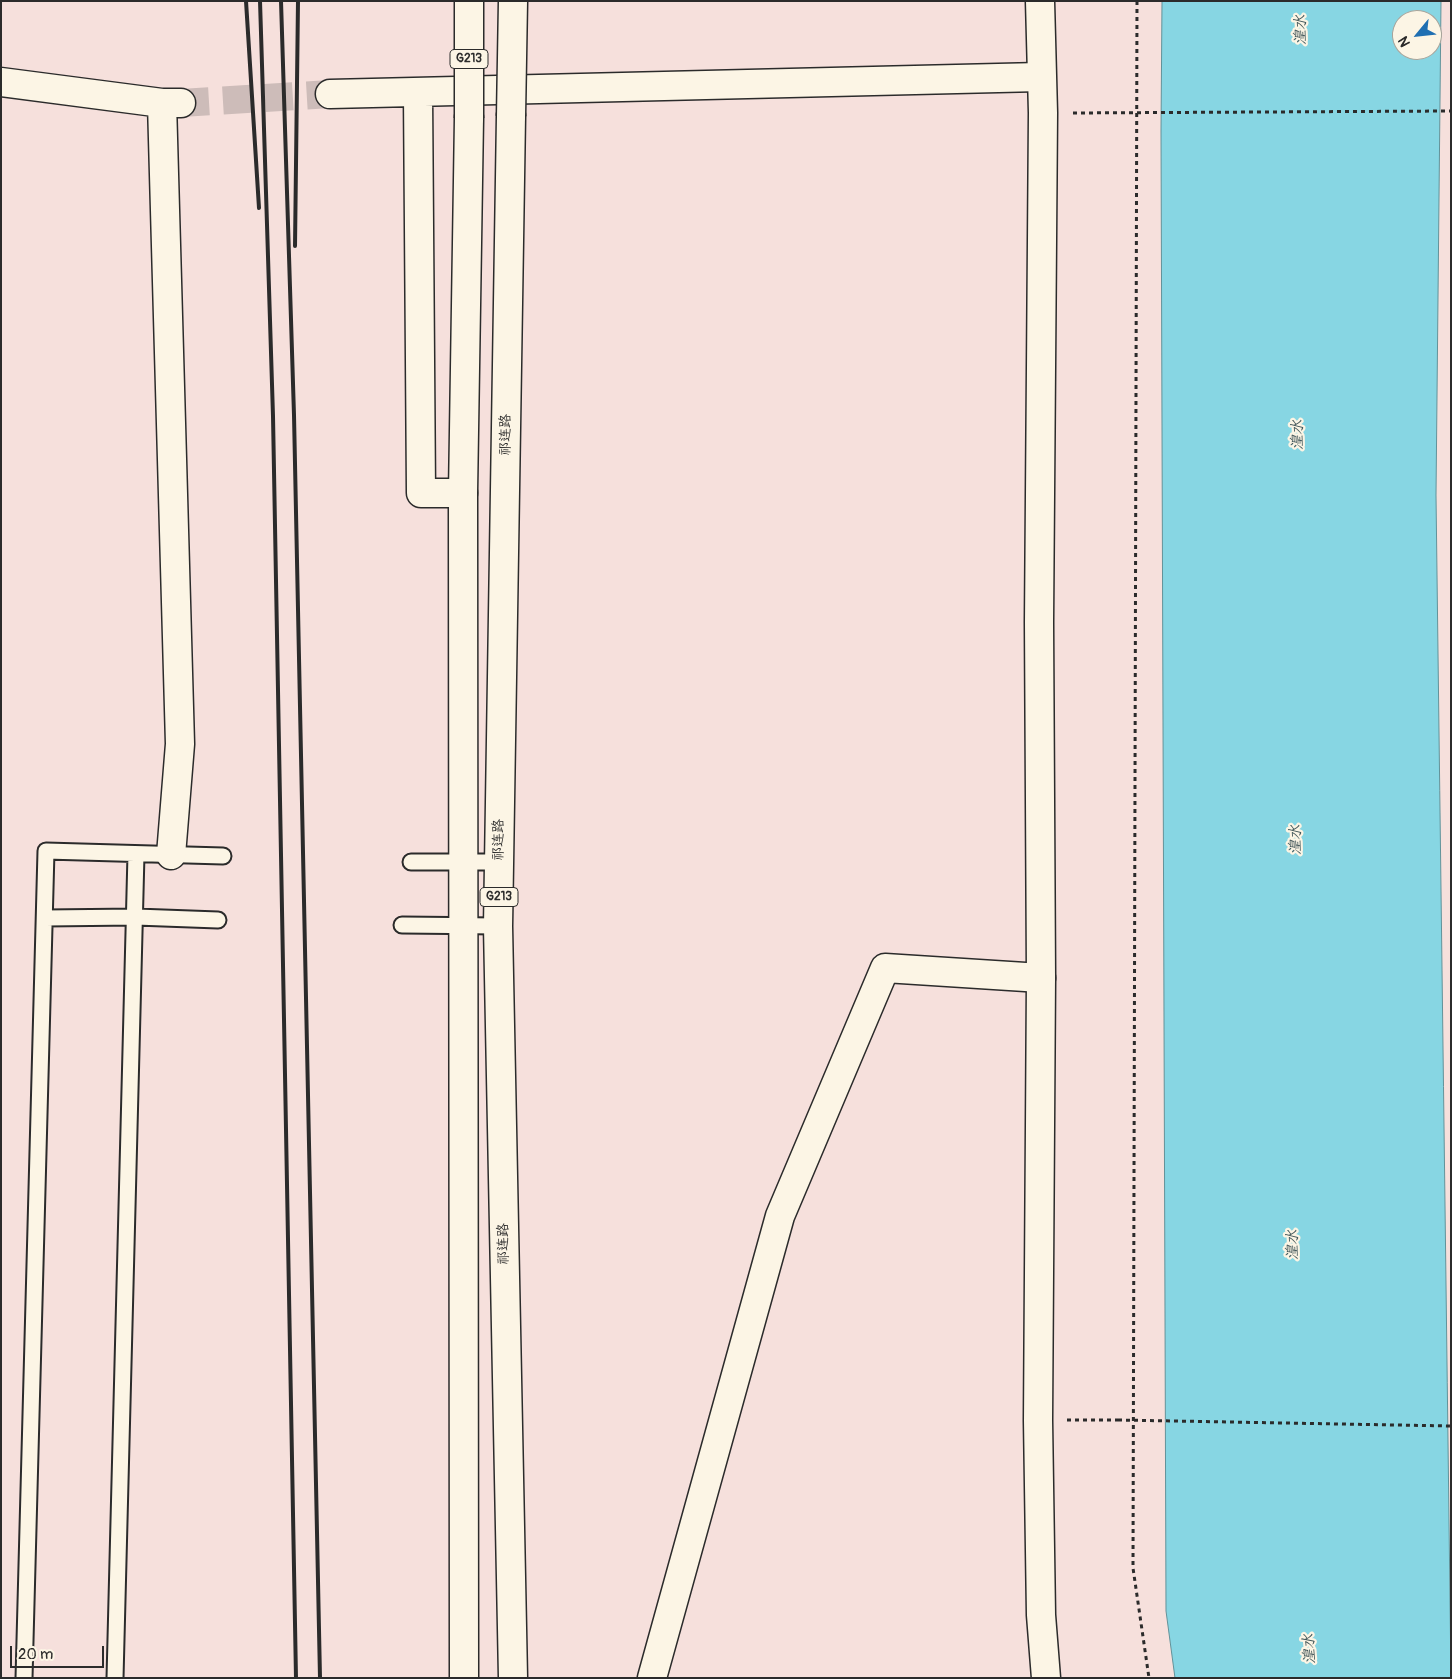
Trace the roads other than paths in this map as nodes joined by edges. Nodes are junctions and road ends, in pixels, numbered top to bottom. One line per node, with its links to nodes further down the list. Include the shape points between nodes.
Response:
1 (468, 1): 8 (main road, G213, bridge)
2 (513, 1): 14 (main road, 祁连路 / G213, bridge)
3 (1040, 1): 4 (main road)
4 (1040, 77): 7 (main road); 21 (main road)
5 (1, 82): 10 (main road, via 172,103 180,744)
6 (330, 94): 7 (main road)
7 (418, 94): 8 (main road, via 422,493)
8 (463, 492): 12 (main road, G213)
9 (136, 854): 10 (lane); 15 (lane); 16 (lane, via 46,851)
10 (171, 855): 11 (lane)
11 (223, 856)
12 (464, 861): 13 (lane); 14 (lane); 18 (main road, G213)
13 (411, 862)
14 (499, 862): 20 (main road, 祁连路 / G213)
15 (136, 917): 16 (lane); 17 (lane); 23 (lane)
16 (45, 918): 22 (lane)
17 (218, 920)
18 (462, 924): 19 (lane); 20 (lane); 24 (main road, G213)
19 (402, 925)
20 (498, 926): 25 (main road, 祁连路 / G213)
21 (1041, 978): 26 (main road, via 885,968 780,1216); 27 (main road, via 1038,1420 1041,1615)
22 (24, 1678)
23 (115, 1678)
24 (464, 1678)
25 (512, 1678)
26 (652, 1678)
27 (1046, 1678)

